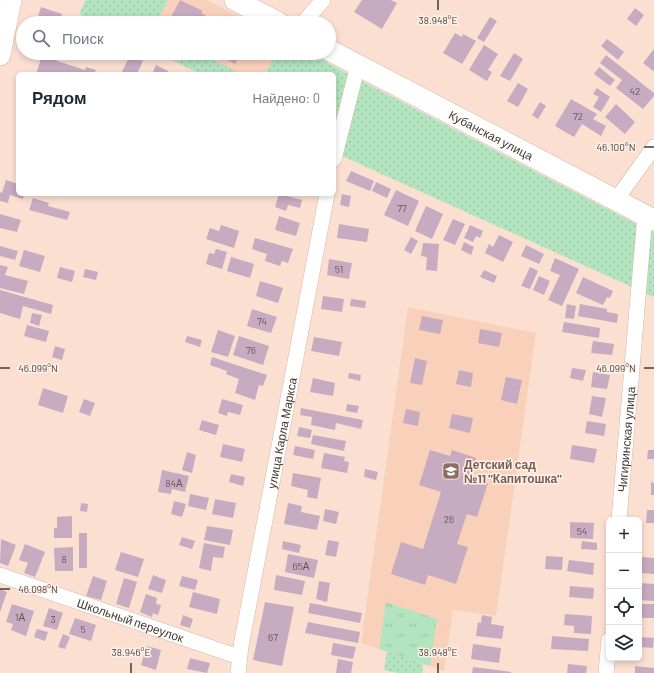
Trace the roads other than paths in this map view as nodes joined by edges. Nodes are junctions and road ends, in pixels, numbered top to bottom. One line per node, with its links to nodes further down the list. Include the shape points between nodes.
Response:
1 (11, 0): 7 (street)
2 (235, 0): 4 (street)
3 (323, 0): 5 (street)
4 (266, 16)
5 (308, 16)
6 (336, 54): 8 (street, Кубанская улица)
7 (0, 55)
8 (358, 65): 10 (street); 12 (street, Кубанская улица)
9 (654, 147): 12 (street)
10 (336, 151)
11 (327, 196): 16 (street, улица Карла Маркса)
12 (616, 200): 13 (street, Кубанская улица)
13 (650, 218): 14 (street, Чигиринская улица)
14 (619, 517)
15 (0, 575): 16 (street, Школьный переулок)
16 (239, 657): 18 (street, улица Карла Маркса)
17 (607, 661): 19 (street)
18 (238, 673)
19 (606, 673)

